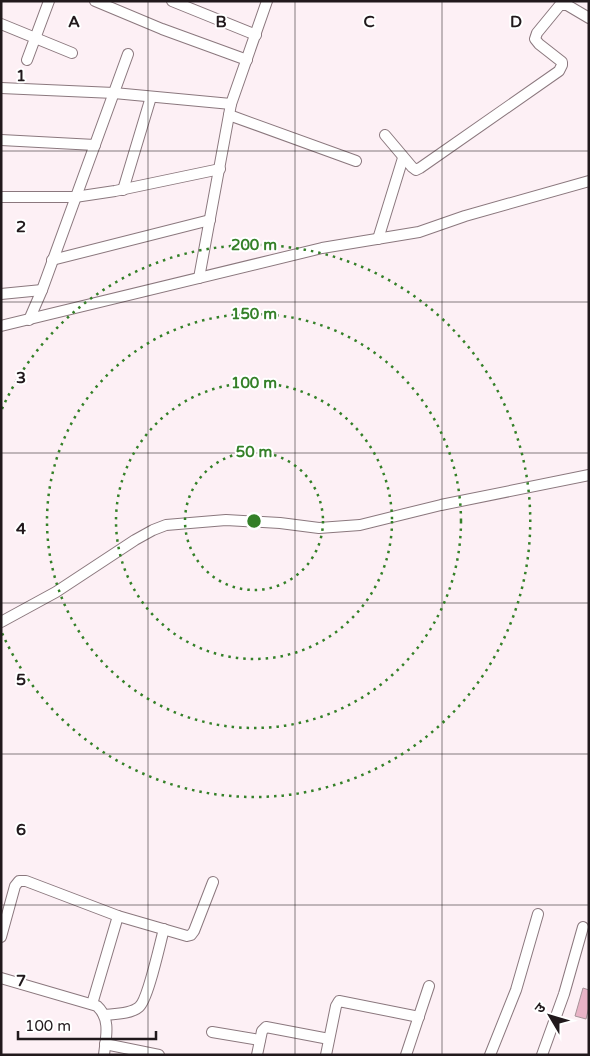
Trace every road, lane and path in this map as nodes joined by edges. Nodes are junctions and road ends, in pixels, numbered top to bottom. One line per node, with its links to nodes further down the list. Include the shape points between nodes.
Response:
1 (49, 1): 8 (street)
2 (95, 1): 12 (street)
3 (172, 1): 7 (street)
4 (267, 1): 7 (street)
5 (589, 18): 20 (street, via 567,5 560,5 535,39 562,62 559,71 420,168 413,168)
6 (1, 24): 8 (street)
7 (256, 35): 12 (street)
8 (35, 38): 9 (street); 11 (street)
9 (72, 53)
10 (128, 54): 14 (street)
11 (26, 60)
12 (248, 60): 16 (street)
13 (1, 88): 14 (street)
14 (114, 93): 15 (street); 19 (street)
15 (151, 97): 16 (street); 24 (street)
16 (230, 109): 21 (street); 22 (street)
17 (385, 135): 20 (street)
18 (1, 140): 19 (street)
19 (95, 145): 26 (street)
20 (403, 158): 28 (street)
21 (356, 160)
22 (220, 169): 24 (street); 27 (street)
23 (589, 181): 28 (street, via 419,232)
24 (123, 190): 26 (street)
25 (1, 196): 26 (street)
26 (75, 197): 29 (street)
27 (210, 220): 29 (street); 30 (street)
28 (378, 239): 30 (street, via 322,248)
29 (52, 260): 31 (street)
30 (199, 278): 33 (street)
31 (42, 290): 32 (street); 33 (street)
32 (1, 294)
33 (29, 320): 34 (street)
34 (1, 326)
35 (589, 475): 36 (street, via 360,525 319,528 226,520 166,525 135,540)
36 (1, 622)
37 (213, 882): 41 (street, via 193,933 186,936)
38 (538, 914): 57 (street, via 516,990)
39 (118, 916): 41 (street); 42 (street, via 22,881 15,886); 45 (street)
40 (583, 927): 58 (street)
41 (164, 929): 46 (street, via 141,1006)
42 (1, 937)
43 (1, 978): 45 (street)
44 (429, 986): 47 (street)
45 (92, 1004): 46 (street)
46 (105, 1015): 51 (street)
47 (419, 1017): 49 (street, via 341,1000 337,1003); 56 (street)
48 (212, 1032): 50 (street)
49 (328, 1039): 50 (street, via 266,1027); 55 (street)
50 (260, 1040): 54 (street)
51 (105, 1044): 52 (street); 53 (street)
52 (104, 1055)
53 (159, 1055)
54 (257, 1055)
55 (326, 1055)
56 (406, 1055)
57 (490, 1055)
58 (542, 1055)

